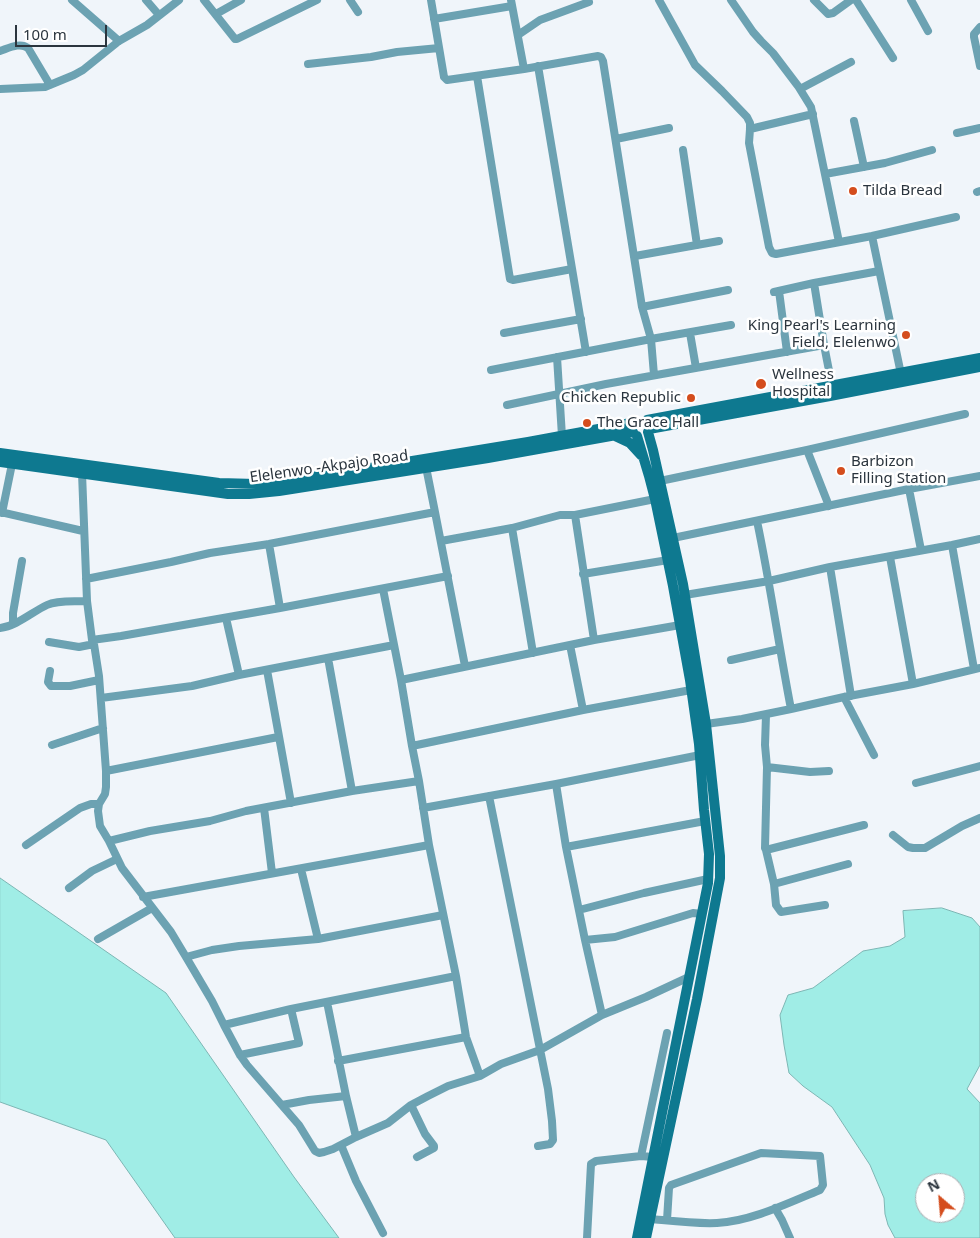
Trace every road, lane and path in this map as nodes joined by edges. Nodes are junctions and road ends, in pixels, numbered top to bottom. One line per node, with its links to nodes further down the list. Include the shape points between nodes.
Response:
1 (72, 0): 24 (street)
2 (146, 0): 19 (street)
3 (179, 0): 19 (street)
4 (204, 0): 18 (street)
5 (241, 0): 18 (street)
6 (317, 0): 18 (street, via 240,39 235,39)
7 (350, 0): 17 (street)
8 (431, 0): 20 (street)
9 (659, 0): 41 (street, via 693,63 741,109 749,120)
10 (732, 0): 35 (street, via 753,32)
11 (814, 0): 12 (street, via 828,14)
12 (851, 0)
13 (856, 0): 27 (street)
14 (911, 0): 22 (street)
15 (591, 1): 23 (street, via 540,20)
16 (511, 3): 20 (street); 23 (street)
17 (358, 12)
18 (216, 14)
19 (159, 15): 24 (street)
20 (434, 19): 25 (street)
21 (980, 27): 31 (street, via 974,34)
22 (928, 31)
23 (518, 34): 32 (street)
24 (119, 41): 34 (street, via 83,70)
25 (439, 48): 29 (street); 33 (street, via 445,79)
26 (0, 51): 34 (street, via 24,45)
27 (893, 58)
28 (851, 62): 35 (street)
29 (308, 64)
30 (538, 66): 32 (street); 43 (street, via 600,57); 54 (street)
31 (980, 66)
32 (524, 69): 33 (street)
33 (477, 76): 54 (street, via 510,279)
34 (50, 85): 36 (street)
35 (800, 88): 37 (street)
36 (0, 89)
37 (813, 114): 41 (street); 47 (street)
38 (854, 121): 46 (street)
39 (669, 128): 43 (street)
40 (980, 128): 42 (street)
41 (750, 129): 51 (street, via 749,143 768,247 772,253)
42 (957, 133)
43 (616, 139): 53 (street)
44 (683, 150): 52 (street)
45 (932, 150): 46 (street)
46 (864, 167): 47 (street)
47 (826, 174): 51 (street)
48 (956, 217): 49 (street)
49 (872, 236): 51 (street); 55 (street)
50 (719, 241): 52 (street)
51 (839, 242)
52 (697, 245): 53 (street)
53 (635, 256): 58 (street)
54 (572, 269): 59 (street)
55 (879, 271): 56 (street); 72 (street)
56 (814, 283): 64 (street); 66 (street, via 777,292)
57 (728, 290): 58 (street)
58 (642, 307): 63 (street)
59 (581, 319): 61 (street); 65 (street)
60 (731, 325): 62 (street)
61 (504, 333)
62 (690, 333): 63 (street); 70 (street)
63 (651, 339): 65 (street); 73 (street)
64 (824, 346): 66 (street); 74 (street)
65 (586, 352): 67 (street)
66 (787, 352): 70 (street)
67 (557, 357): 71 (street); 75 (street)
68 (980, 358): 72 (main road)
69 (980, 367): 78 (main road)
70 (696, 368): 73 (street)
71 (491, 370)
72 (901, 374): 74 (main road)
73 (654, 375): 75 (street)
74 (832, 386): 79 (main road)
75 (560, 394): 76 (street); 81 (street)
76 (507, 405)
77 (965, 414): 84 (street)
78 (667, 426): 79 (main road); 83 (main road, via 658,437)
79 (648, 427): 80 (main road, via 643,436); 80 (main road, via 644,418 638,417 633,420); 83 (main road)
80 (633, 430): 81 (main road, Elelenwo -Akpajo Road); 82 (main road, Elelenwo -Akpajo Road); 86 (main road)
81 (562, 436): 85 (main road, Elelenwo -Akpajo Road, via 256,484)
82 (615, 436): 86 (main road, via 630,443); 89 (main road, Elelenwo -Akpajo Road)
83 (654, 450): 92 (main road)
84 (807, 450): 92 (street); 95 (street)
85 (0, 454)
86 (643, 457): 94 (main road)
87 (0, 462): 88 (main road, Elelenwo -Akpajo Road)
88 (12, 464): 90 (main road, Elelenwo -Akpajo Road); 96 (street)
89 (426, 467): 90 (main road, Elelenwo -Akpajo Road, via 249,494 228,494); 97 (street)
90 (82, 473): 101 (street)
91 (980, 476): 93 (street)
92 (660, 481): 102 (main road)
93 (909, 489): 95 (street); 107 (street)
94 (654, 499): 98 (street); 109 (main road)
95 (829, 506): 99 (street)
96 (1, 512): 101 (street)
97 (435, 512): 104 (street); 105 (street)
98 (575, 515): 100 (street, via 560,515); 112 (street)
99 (757, 521): 102 (street); 115 (street)
100 (512, 528): 104 (street); 130 (street)
101 (83, 531): 114 (street)
102 (673, 538): 117 (main road)
103 (980, 538): 106 (street)
104 (441, 541): 113 (street)
105 (269, 544): 114 (street); 119 (street)
106 (952, 545): 107 (street); 134 (street)
107 (921, 550): 108 (street)
108 (890, 556): 111 (street); 140 (street)
109 (668, 560): 112 (street); 122 (main road)
110 (22, 561): 121 (street, via 12,613)
111 (830, 567): 115 (street); 142 (street)
112 (583, 574): 124 (street)
113 (448, 576): 116 (street); 133 (street)
114 (86, 578): 118 (street)
115 (769, 581): 117 (street); 129 (street)
116 (383, 589): 119 (street); 127 (street)
117 (685, 595): 147 (main road)
118 (87, 601): 121 (street, via 53,603); 126 (street)
119 (280, 608): 120 (street)
120 (226, 618): 126 (street); 137 (street)
121 (13, 624): 123 (street)
122 (680, 625): 124 (street); 141 (main road)
123 (0, 628)
124 (594, 640): 128 (street)
125 (49, 642): 126 (street, via 78,647)
126 (93, 642): 138 (street)
127 (394, 645): 131 (street); 139 (street)
128 (570, 645): 130 (street); 144 (street)
129 (780, 649): 132 (street); 145 (street)
130 (533, 653): 133 (street)
131 (328, 658): 135 (street); 161 (street)
132 (731, 660)
133 (465, 666): 139 (street)
134 (977, 668): 140 (street)
135 (267, 670): 137 (street); 149 (street)
136 (50, 671): 138 (street, via 48,682 51,686)
137 (238, 675): 143 (street, via 192,686)
138 (99, 680): 143 (street)
139 (402, 680): 151 (street)
140 (913, 684): 142 (street)
141 (691, 690): 144 (street); 152 (main road)
142 (847, 696): 145 (street); 153 (street)
143 (101, 698): 148 (street)
144 (583, 710): 151 (street)
145 (791, 710): 146 (street)
146 (766, 715): 147 (street); 155 (street)
147 (706, 724): 215 (main road, via 720,878)
148 (103, 728): 150 (street); 156 (street)
149 (278, 737): 156 (street); 163 (street)
150 (52, 745)
151 (412, 746): 158 (street)
152 (700, 755): 160 (street); 168 (main road)
153 (874, 755)
154 (980, 766): 159 (street)
155 (767, 767): 157 (street); 175 (street)
156 (106, 770): 164 (street, via 105,794)
157 (829, 771)
158 (419, 781): 161 (street); 166 (street)
159 (916, 783)
160 (556, 784): 162 (street); 174 (street)
161 (352, 791): 163 (street)
162 (489, 796): 166 (street); 201 (street)
163 (291, 803): 165 (street)
164 (99, 804): 171 (street, via 100,826); 172 (street, via 80,808)
165 (264, 808): 171 (street); 179 (street)
166 (423, 808): 173 (street)
167 (980, 818): 170 (street, via 925,848 908,847)
168 (705, 821): 174 (street); 180 (main road)
169 (864, 825): 175 (street)
170 (893, 836)
171 (110, 841): 176 (street)
172 (26, 845)
173 (429, 845): 178 (street); 188 (street)
174 (566, 847): 186 (street)
175 (766, 850): 181 (street)
176 (117, 860): 182 (street, via 92,871); 183 (street)
177 (848, 864): 181 (street)
178 (301, 869): 179 (street); 189 (street)
179 (272, 873): 183 (street)
180 (708, 879): 186 (street); 187 (main road)
181 (774, 884): 184 (street, via 776,905 781,912)
182 (69, 888)
183 (143, 897): 185 (street)
184 (825, 905)
185 (152, 908): 190 (street); 192 (street)
186 (579, 910): 191 (street)
187 (702, 914): 191 (street, via 693,913 615,937); 194 (main road)
188 (443, 915): 189 (street); 193 (street)
189 (318, 938): 192 (street, via 239,946)
190 (98, 939)
191 (585, 940): 197 (street)
192 (186, 957): 198 (street)
193 (456, 976): 195 (street); 200 (street)
194 (689, 977): 197 (street); 212 (main road)
195 (327, 1002): 196 (street); 203 (street)
196 (291, 1009): 198 (street); 202 (street, via 299,1043)
197 (602, 1015): 201 (street)
198 (224, 1025): 202 (street)
199 (667, 1033): 211 (street)
200 (466, 1037): 203 (street); 204 (street)
201 (540, 1050): 204 (street, via 501,1064); 210 (street, via 553,1140 550,1144)
202 (240, 1055): 206 (street)
203 (338, 1061): 205 (street)
204 (480, 1076): 207 (street, via 448,1086)
205 (346, 1096): 206 (street); 208 (street)
206 (282, 1105): 209 (street, via 315,1151 324,1152)
207 (411, 1105): 208 (street, via 388,1124); 213 (street, via 434,1146)
208 (356, 1137): 209 (street)
209 (341, 1145): 217 (street)
210 (538, 1146)
211 (641, 1156): 212 (street); 218 (street, via 591,1164)
212 (653, 1156): 219 (main road)
213 (417, 1157)
214 (775, 1208): 216 (street, via 718,1223); 216 (street, via 822,1188 820,1156 761,1152 671,1185); 221 (street)
215 (650, 1219): 216 (street); 220 (main road)
216 (667, 1220)
217 (383, 1233)
218 (587, 1238)
219 (637, 1238)
220 (646, 1238)
221 (790, 1238)

